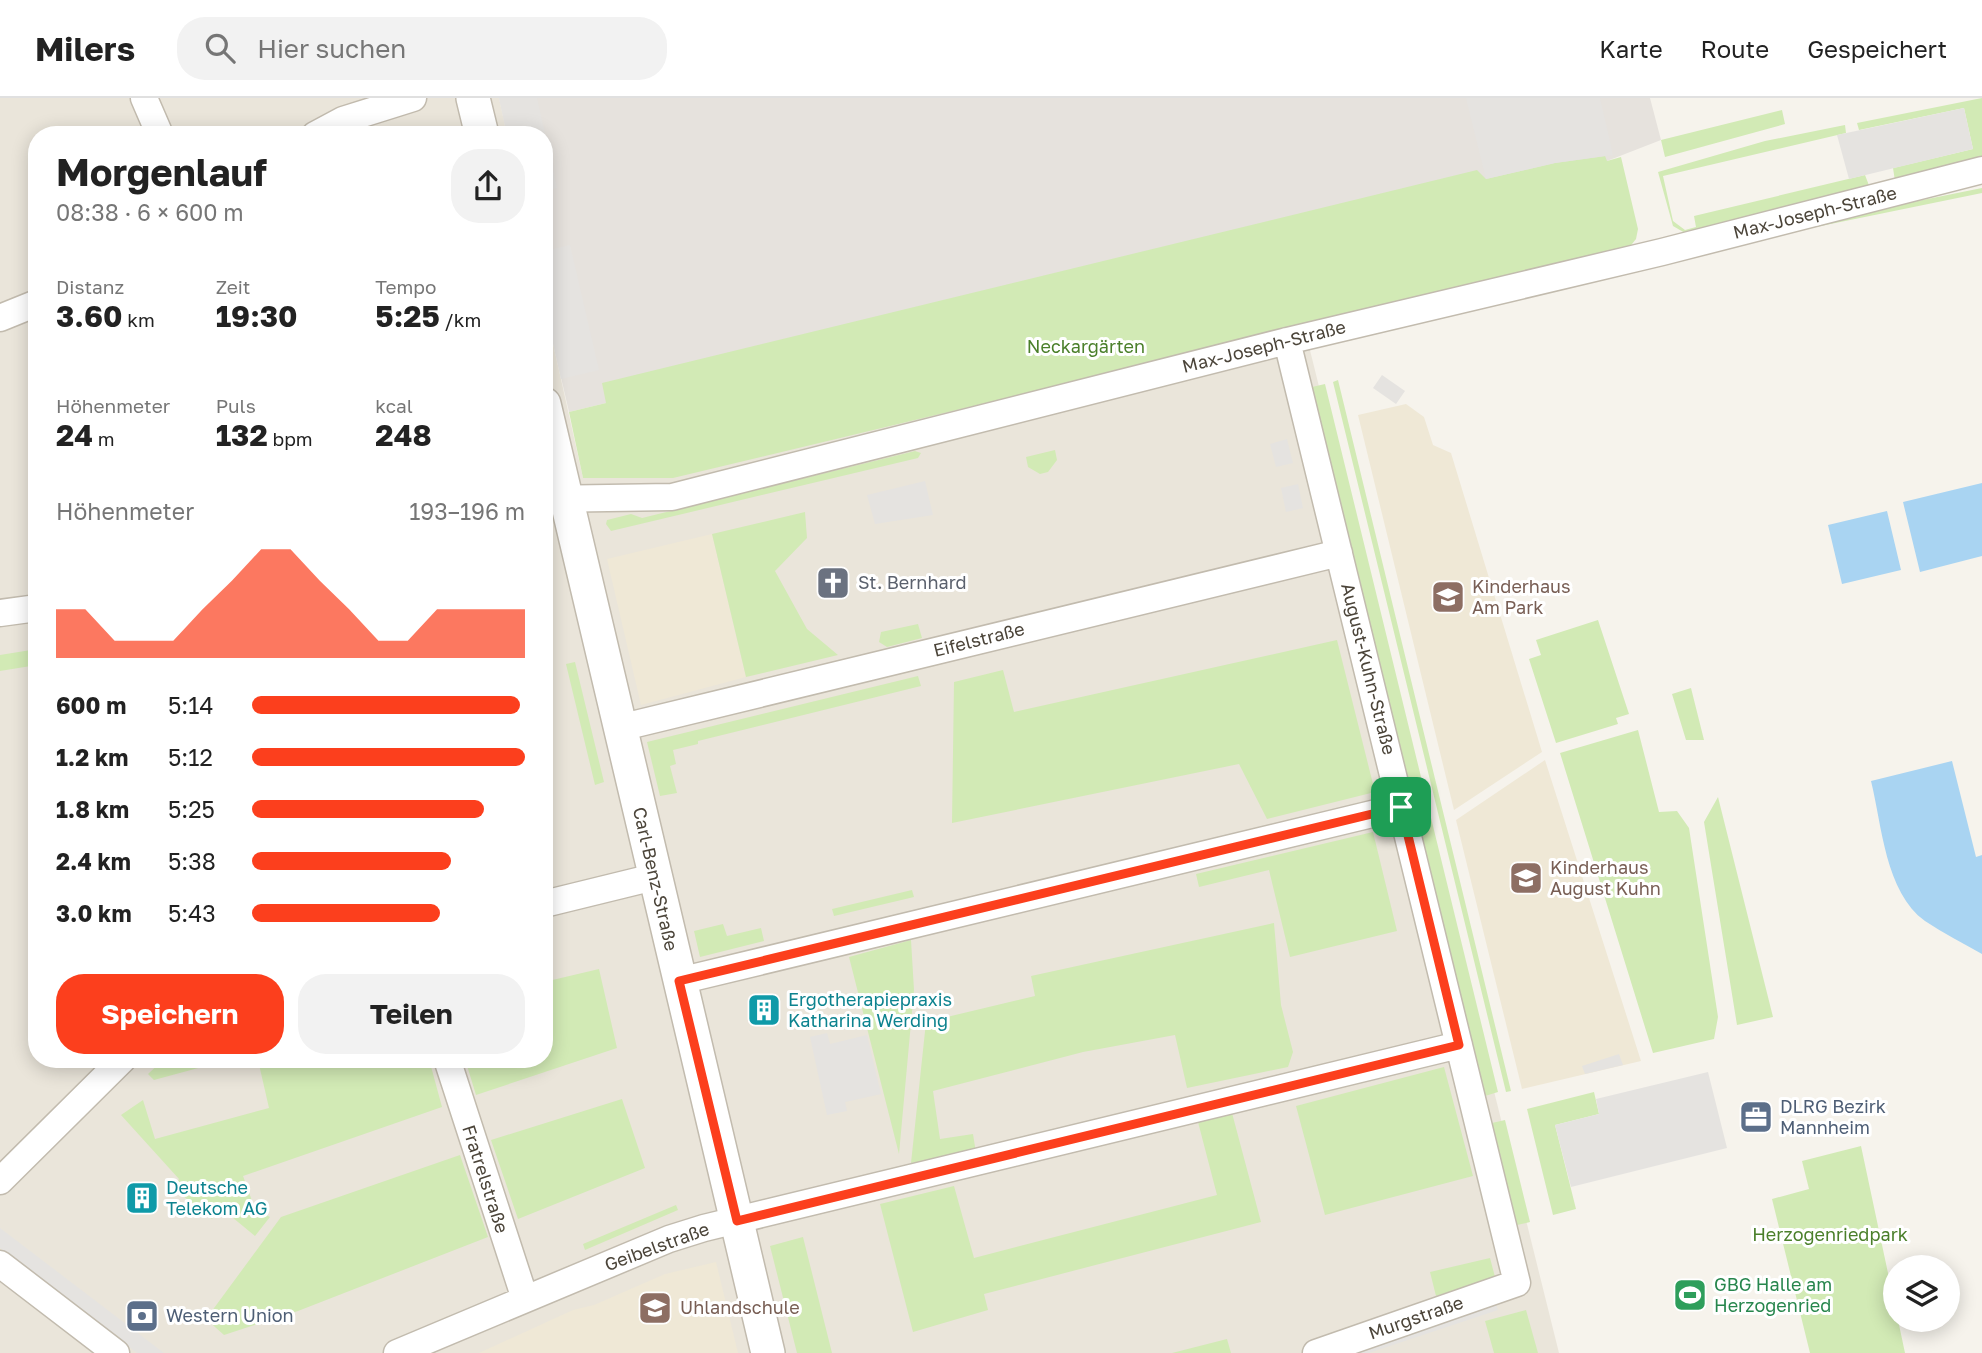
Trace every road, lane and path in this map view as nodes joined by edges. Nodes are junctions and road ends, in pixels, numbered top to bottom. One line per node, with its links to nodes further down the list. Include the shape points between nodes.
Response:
1 (144, 98): 4 (street)
2 (413, 98): 5 (street)
3 (473, 98): 6 (street)
4 (156, 126)
5 (332, 126)
6 (480, 126)
7 (1982, 170): 10 (street, Max-Joseph-Straße)
8 (28, 307): 9 (street)
9 (0, 318)
10 (1287, 341): 11 (street, Max-Joseph-Straße, via 672,497); 12 (street, August-Kuhn-Straße)
11 (555, 498): 15 (street, Carl-Benz-Straße)
12 (1339, 553): 15 (street, Eifelstraße); 16 (street, August-Kuhn-Straße)
13 (28, 609): 14 (street)
14 (0, 613)
15 (619, 728): 17 (street, Carl-Benz-Straße)
16 (1401, 807): 19 (street); 20 (street, August-Kuhn-Straße)
17 (654, 877): 18 (street); 19 (street, Carl-Benz-Straße)
18 (553, 902)
19 (679, 981): 24 (street, Carl-Benz-Straße)
20 (1459, 1045): 24 (street, Geibelstraße); 26 (street, August-Kuhn-Straße)
21 (114, 1068): 23 (street)
22 (450, 1068): 27 (street, Fratrelstraße)
23 (0, 1181)
24 (726, 1223): 27 (street, Geibelstraße, via 669,1239); 30 (street, Carl-Benz-Straße)
25 (0, 1264): 28 (street)
26 (1517, 1283): 31 (street, Murgstraße)
27 (525, 1299): 29 (street, Geibelstraße)
28 (116, 1353)
29 (397, 1353)
30 (768, 1353)
31 (1316, 1353)

